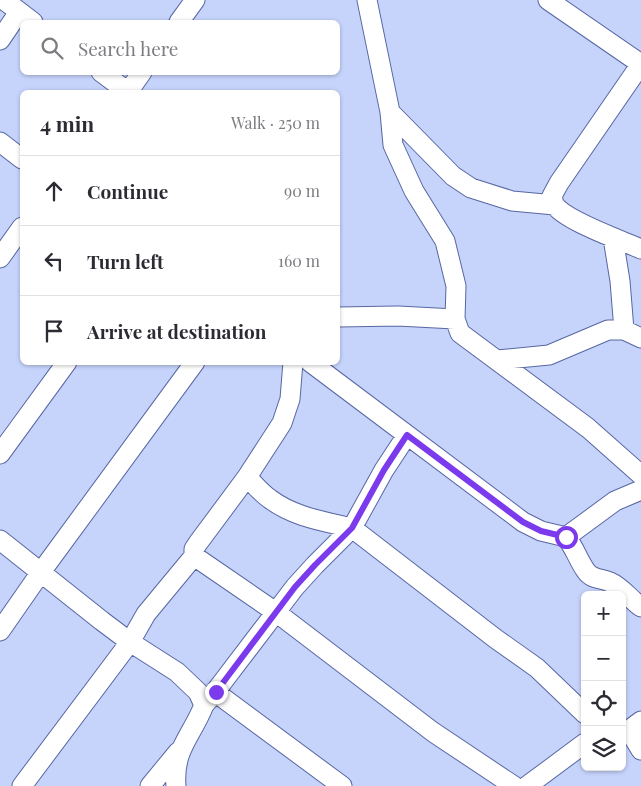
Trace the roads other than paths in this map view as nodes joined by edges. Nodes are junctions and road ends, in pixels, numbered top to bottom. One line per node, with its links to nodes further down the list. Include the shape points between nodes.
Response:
1 (4, 0): 5 (street)
2 (367, 0): 14 (street)
3 (548, 0): 9 (street)
4 (193, 1): 6 (street)
5 (26, 17)
6 (180, 20)
7 (20, 22): 8 (street)
8 (0, 40)
9 (641, 64): 17 (street, via 559,182 552,196)
10 (105, 75): 12 (street)
11 (140, 75): 13 (street)
12 (125, 90)
13 (129, 90)
14 (390, 112): 17 (street, via 453,176 471,188 512,201); 23 (street, via 393,145 414,191 445,241 456,286)
15 (0, 142): 16 (street)
16 (20, 157)
17 (555, 205): 19 (street, via 590,228)
18 (20, 230): 21 (street)
19 (613, 238): 20 (street); 24 (street)
20 (641, 249)
21 (0, 258)
22 (340, 317): 23 (street)
23 (455, 319): 26 (street, via 460,333)
24 (624, 330): 25 (street); 26 (street, via 608,330 549,355)
25 (641, 338)
26 (497, 360): 33 (street, via 588,428)
27 (65, 365): 32 (street)
28 (193, 365): 40 (street)
29 (293, 365): 34 (street, via 290,398 282,423)
30 (314, 365): 31 (street)
31 (407, 435): 36 (street); 37 (street, via 523,522 541,531)
32 (0, 454)
33 (641, 476)
34 (247, 477): 36 (street, via 269,499 291,512); 39 (street, via 198,543)
35 (641, 490): 37 (street, via 622,497)
36 (352, 528): 42 (street, via 295,587); 46 (street, via 537,668)
37 (566, 537): 41 (street, via 588,574 616,585)
38 (0, 540): 40 (street)
39 (194, 556): 42 (street); 44 (street, via 146,614)
40 (41, 572): 43 (street); 44 (street)
41 (641, 607)
42 (277, 612): 45 (street); 55 (street, via 433,732)
43 (0, 631)
44 (130, 642): 45 (street, via 177,672); 51 (street)
45 (210, 699): 48 (street); 54 (street)
46 (581, 710)
47 (631, 727): 50 (street)
48 (182, 746): 52 (street); 53 (street, via 175,771)
49 (581, 746): 56 (street)
50 (641, 750)
51 (22, 786)
52 (150, 786)
53 (176, 786)
54 (342, 786)
55 (514, 786)
56 (527, 786)

